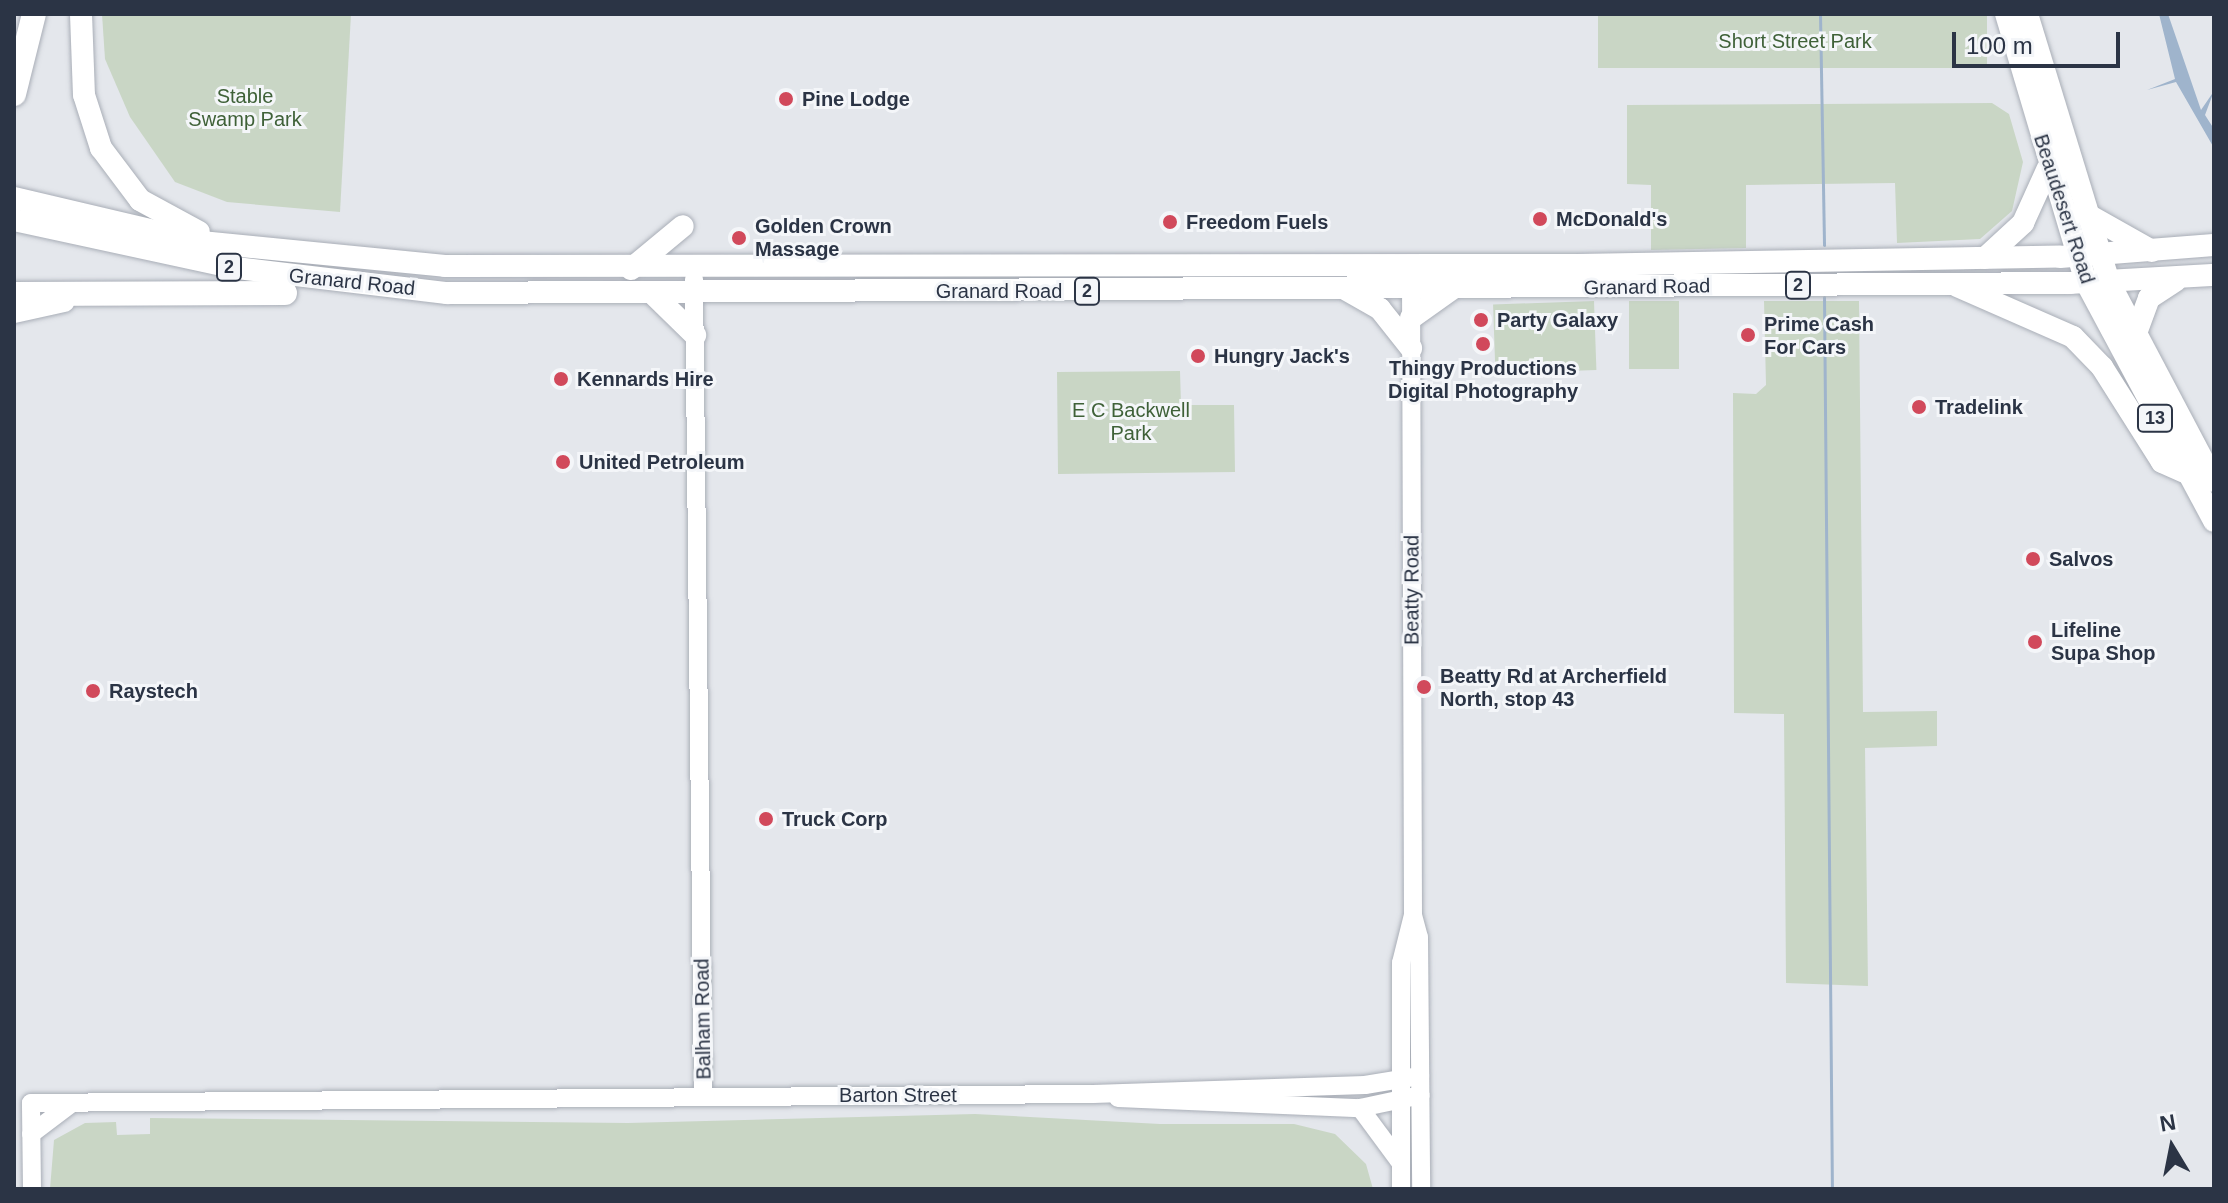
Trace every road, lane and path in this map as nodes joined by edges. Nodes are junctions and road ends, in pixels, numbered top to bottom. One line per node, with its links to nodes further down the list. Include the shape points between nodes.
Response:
1 (34, 14): 5 (highway)
2 (81, 14): 12 (highway, via 89,118 127,187 192,229)
3 (2006, 14): 6 (highway, Beaudesert Road / 13)
4 (2027, 14): 8 (highway, Beaudesert Road / 13)
5 (14, 94)
6 (2048, 168): 14 (highway, Beaudesert Road / 13); 15 (highway, via 2023,223)
7 (14, 198): 12 (highway, Granard Road / 2, via 167,235)
8 (2083, 212): 13 (highway); 14 (highway, Beaudesert Road / 13)
9 (14, 220): 27 (highway, Granard Road / 2, via 236,268)
10 (683, 226): 16 (highway)
11 (2214, 245): 13 (highway, 2)
12 (277, 252): 16 (highway, Granard Road / 2, via 445,266)
13 (2153, 252): 14 (highway, 2)
14 (2088, 255): 15 (highway, Granard Road / 2); 21 (highway, Beaudesert Road / 13); 22 (highway, Beaudesert Road / 13)
15 (1985, 258): 19 (highway, Granard Road / 2)
16 (631, 269): 17 (highway, Granard Road / 2)
17 (693, 270): 19 (highway, Granard Road / 2); 30 (main road, Balham Road)
18 (2214, 275): 20 (highway, 2)
19 (1410, 276): 24 (highway, Granard Road / 2); 25 (highway, Granard Road / 2); 32 (main road, Beatty Road)
20 (2176, 280): 22 (highway, 2); 34 (highway, via 2149,298)
21 (2086, 282): 22 (highway, 2); 23 (highway, Granard Road / 2); 36 (highway, Beaudesert Road / 13)
22 (2109, 282): 34 (highway, Beaudesert Road / 13)
23 (1953, 284): 25 (highway, Granard Road / 2); 36 (highway, via 2073,337 2102,367 2162,462)
24 (1343, 289): 30 (highway, Granard Road / 2); 35 (highway, via 1380,309)
25 (1452, 289): 32 (highway)
26 (285, 293): 27 (highway); 28 (highway); 31 (highway, via 80,299)
27 (447, 293): 29 (highway, Granard Road / 2)
28 (14, 294)
29 (653, 294): 30 (highway, Granard Road / 2); 33 (highway)
30 (695, 294): 33 (main road, Balham Road)
31 (14, 312)
32 (1411, 318): 35 (main road, Beatty Road)
33 (695, 335): 43 (main road, Balham Road)
34 (2135, 336): 37 (highway, Beaudesert Road / 13)
35 (1411, 348): 39 (main road, Beatty Road)
36 (2185, 473): 38 (highway, Beaudesert Road / 13)
37 (2214, 481)
38 (2214, 521)
39 (1413, 915): 40 (main road, Beatty Road, via 1401,963); 41 (main road, Beatty Road)
40 (1400, 1080): 41 (main road, Barton Street); 42 (main road, Barton Street); 44 (main road, Beatty Road)
41 (1420, 1086): 44 (main road, Barton Street); 51 (main road, Beatty Road)
42 (1093, 1094): 43 (main road, Barton Street); 46 (main road, Barton Street, via 1152,1104)
43 (703, 1096): 45 (main road, Balham Road)
44 (1400, 1102): 46 (main road, Barton Street); 48 (main road, Beatty Road)
45 (72, 1103): 47 (main road); 47 (main road, Balham Road, via 31,1103)
46 (1360, 1108): 48 (main road)
47 (31, 1134): 49 (main road)
48 (1400, 1162): 50 (main road, Beatty Road)
49 (32, 1189)
50 (1401, 1189)
51 (1421, 1189)

